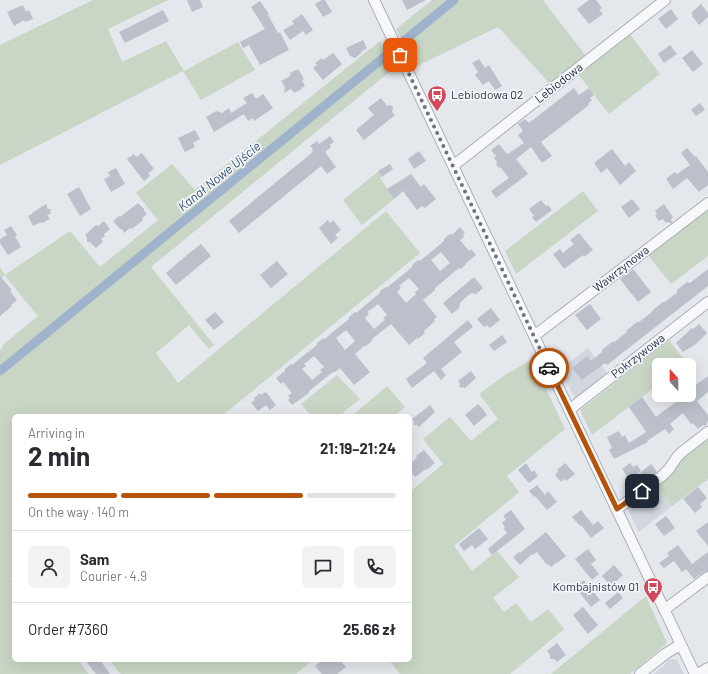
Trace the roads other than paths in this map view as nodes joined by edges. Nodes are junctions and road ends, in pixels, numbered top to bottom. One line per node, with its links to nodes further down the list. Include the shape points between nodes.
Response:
1 (374, 0): 3 (street)
2 (665, 0): 3 (street, Lebiodowa)
3 (453, 166): 6 (street)
4 (708, 202): 6 (street, Wawrzynowa)
5 (708, 302): 7 (street, Pokrzywowa)
6 (534, 336): 7 (street)
7 (569, 410): 9 (street)
8 (708, 432): 9 (street, via 682,452 662,476)
9 (617, 509): 11 (street)
10 (708, 577): 11 (street)
11 (664, 610): 12 (street)
12 (680, 645): 14 (street); 15 (street)
13 (708, 668): 15 (street)
14 (640, 674)
15 (696, 674)

